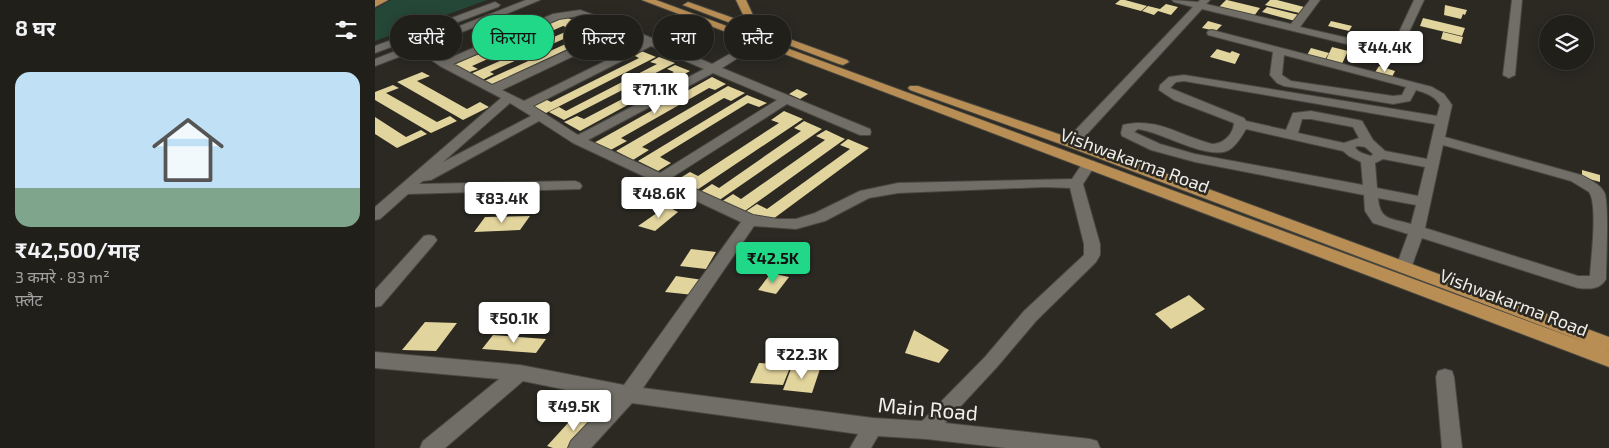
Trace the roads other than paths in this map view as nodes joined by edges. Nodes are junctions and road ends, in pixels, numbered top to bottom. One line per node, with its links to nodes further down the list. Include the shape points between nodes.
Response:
1 (383, 0): 12 (main road)
2 (508, 0): 23 (street)
3 (535, 0): 17 (street)
4 (647, 0): 16 (main road, Vishwakarma Road)
5 (675, 0): 15 (main road, Vishwakarma Road)
6 (741, 0): 14 (main road)
7 (1177, 0): 11 (street)
8 (1315, 0): 18 (street)
9 (1419, 0): 18 (street, via 1394,50)
10 (1516, 0): 32 (street)
11 (1202, 3): 18 (street); 46 (street)
12 (375, 4)
13 (589, 15): 30 (street, via 565,14)
14 (747, 15)
15 (724, 22)
16 (724, 26)
17 (462, 29)
18 (1293, 29)
19 (1212, 33): 24 (street)
20 (643, 38): 21 (street)
21 (651, 42): 31 (street); 37 (street)
22 (791, 49): 38 (main road, Vishwakarma Road)
23 (375, 50)
24 (1279, 50): 33 (street); 33 (street, via 1276,74 1288,84 1393,100 1406,98)
25 (564, 56): 34 (street)
26 (390, 57): 29 (street)
27 (438, 60): 30 (street)
28 (724, 60): 31 (street)
29 (375, 63)
30 (444, 64): 34 (street)
31 (712, 69): 36 (street); 45 (street)
32 (1509, 75)
33 (1413, 86): 40 (street, via 1444,99 1446,105)
34 (492, 90): 35 (street)
35 (509, 97): 37 (street); 55 (street)
36 (786, 99): 42 (street); 52 (street)
37 (524, 106): 39 (street)
38 (975, 115): 46 (main road, Vishwakarma Road); 50 (main road, Vishwakarma Road)
39 (540, 116): 45 (street); 55 (street)
40 (1442, 121): 41 (street, via 1184,78 1173,79 1164,87 1168,93 1235,118); 44 (street)
41 (1242, 124): 43 (street); 56 (street, via 1227,146 1222,148 1205,146 1148,126 1133,126 1127,133 1144,143 1211,161)
42 (865, 132)
43 (1290, 136): 47 (street, via 1297,116 1311,115 1358,124); 48 (street)
44 (1437, 139): 51 (street); 60 (street, via 1576,178 1593,188 1598,194 1600,225 1598,279 1591,283 1578,282)
45 (578, 140): 52 (street)
46 (1071, 143): 62 (main road, Vishwakarma Road)
47 (1367, 143): 48 (street, via 1353,142); 49 (street, via 1377,148)
48 (1348, 148): 49 (street, via 1357,157)
49 (1374, 156): 51 (street); 56 (street)
50 (1089, 164): 53 (street); 65 (main road, Vishwakarma Road)
51 (1431, 164): 57 (street)
52 (660, 180): 59 (street)
53 (1075, 184): 59 (street, via 898,188 865,194 820,217 796,224); 71 (street, via 1091,244 1092,255 1088,262 1030,316)
54 (575, 186): 55 (street)
55 (405, 189): 58 (street)
56 (1370, 191): 57 (street); 60 (street, via 1374,216)
57 (1423, 202): 60 (street)
58 (377, 211)
59 (750, 220): 69 (street)
60 (1417, 231): 62 (street)
61 (429, 240): 63 (street)
62 (1404, 267): 64 (main road, Vishwakarma Road)
63 (375, 301)
64 (1609, 344)
65 (1609, 359)
66 (375, 360): 67 (street, Main Road)
67 (520, 373): 69 (street, Main Road); 72 (street)
68 (1445, 377): 76 (street)
69 (628, 394): 70 (street, Main Road); 73 (street)
70 (873, 428): 71 (street, Main Road); 74 (street)
71 (926, 430): 75 (street, Main Road)
72 (430, 448)
73 (578, 448)
74 (861, 448)
75 (1090, 448)
76 (1452, 448)

